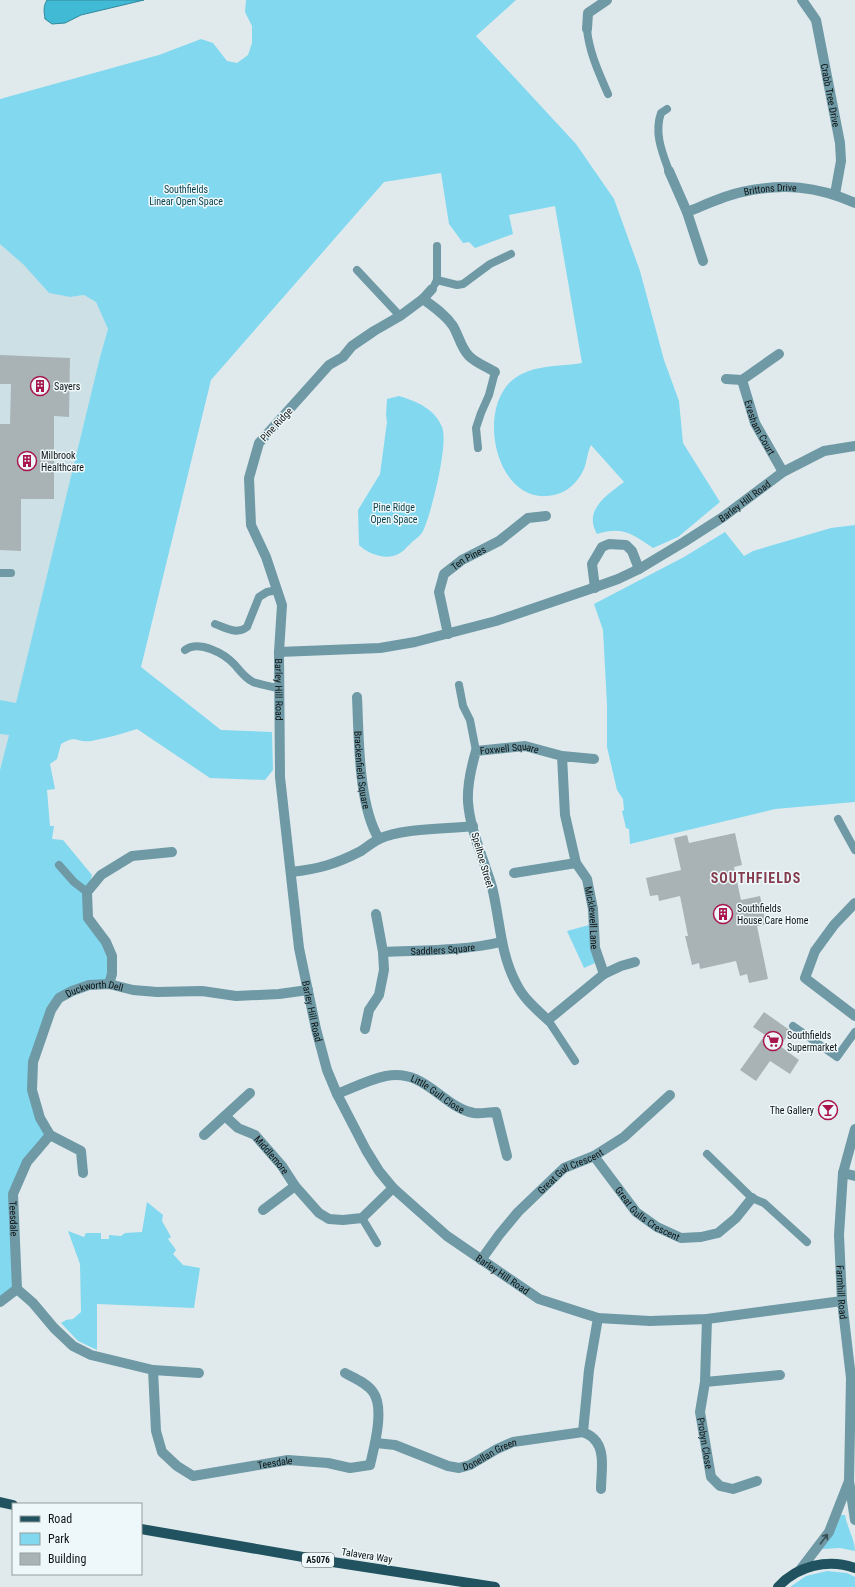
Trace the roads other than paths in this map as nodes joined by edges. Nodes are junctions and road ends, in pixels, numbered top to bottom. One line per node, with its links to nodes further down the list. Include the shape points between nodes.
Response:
1 (607, 0): 3 (street, via 588,13)
2 (802, 0): 7 (street, Crabb Tree Drive, via 816,20 840,143 841,161)
3 (587, 29): 4 (lane, via 588,44)
4 (608, 94)
5 (667, 109): 6 (lane, via 661,113 658,122 658,139)
6 (669, 171): 9 (street)
7 (835, 194): 8 (street, Brittons Drive); 9 (street, Brittons Drive, via 808,188 777,187 741,192)
8 (855, 203)
9 (687, 212): 12 (street)
10 (437, 246): 14 (lane)
11 (511, 254): 14 (lane, via 490,264 463,284)
12 (702, 262)
13 (357, 270): 16 (lane)
14 (435, 285): 15 (street, Pine Ridge)
15 (423, 299): 16 (street, Pine Ridge); 18 (street, via 452,324 463,349 470,357)
16 (400, 316): 29 (street, Pine Ridge, via 374,331 352,346 343,357 329,364 259,443 250,478 251,525 266,557)
17 (779, 354): 20 (street)
18 (495, 372): 22 (lane, via 476,428)
19 (726, 379): 20 (street)
20 (742, 380): 23 (street, Evesham Court, via 755,423)
21 (855, 446): 23 (street, Barley Hill Road, via 824,451)
22 (478, 448)
23 (783, 472): 25 (street, Barley Hill Road, via 723,518)
24 (546, 516): 31 (street, Ten Pines, via 528,518 499,542 462,560 444,574 439,592)
25 (639, 569): 28 (street, Barley Hill Road); 28 (street, via 626,545 609,544 602,547 592,564)
26 (0, 573): 27 (lane)
27 (10, 573)
28 (595, 588): 31 (street, Barley Hill Road)
29 (277, 590): 30 (lane, via 259,597 247,627 243,630 235,631); 33 (street, Pine Ridge, via 282,605)
30 (215, 624)
31 (448, 634): 33 (street, Barley Hill Road, via 380,648)
32 (185, 650): 35 (lane, via 191,646 210,650 226,657 252,682)
33 (278, 652): 35 (street, Barley Hill Road)
34 (459, 685): 37 (lane)
35 (280, 689): 47 (street, Barley Hill Road, via 280,777)
36 (357, 697): 42 (street, Brackenfield Square, via 364,792 368,812)
37 (476, 751): 38 (street, Foxwell Square, via 525,746); 41 (street, Foxwell Square, via 468,779 468,803)
38 (562, 756): 39 (street, Foxwell Square); 45 (street, Micklewell Lane, via 565,815)
39 (594, 759)
40 (838, 819): 43 (lane)
41 (473, 826): 42 (street, Spelhoe Street, via 401,833); 52 (street, Spelhoe Street, via 492,886)
42 (379, 839): 47 (street, Spelhoe Street, via 336,863 315,870)
43 (855, 850)
44 (172, 852): 49 (street, via 132,856 101,875)
45 (576, 863): 48 (street); 55 (street, Micklewell Lane, via 587,879 593,909 595,948)
46 (59, 865): 49 (lane)
47 (291, 872): 57 (street, Barley Hill Road, via 299,948)
48 (514, 873)
49 (87, 892): 56 (street, via 88,918 106,942 112,956)
50 (855, 902): 58 (street, via 834,924 815,951 805,978)
51 (376, 914): 53 (street)
52 (502, 942): 53 (street, Saddlers Square); 59 (street, Spelhoe Street, via 516,984 525,998)
53 (384, 952): 61 (street, via 384,970 379,995 369,1010)
54 (635, 962): 55 (street)
55 (604, 974): 59 (street)
56 (110, 984): 57 (street, Duckworth Dell, via 133,990 202,991 236,996); 69 (street, Duckworth Dell, via 89,985 72,991 59,998 51,1010 33,1062 32,1090 40,1118)
57 (308, 990): 65 (street, Barley Hill Road, via 319,1043)
58 (855, 1016)
59 (548, 1020): 63 (lane, Spelhoe Street)
60 (793, 1026): 62 (lane, via 837,1057)
61 (365, 1028)
62 (855, 1032)
63 (575, 1061)
64 (250, 1093): 67 (street)
65 (337, 1094): 72 (street, Little Gull Close, via 387,1076 405,1076 423,1081 460,1108 475,1113 496,1112); 78 (street, Barley Hill Road, via 366,1150)
66 (670, 1095): 73 (street, Great Gull Crescent, via 624,1137)
67 (225, 1116): 70 (street); 77 (street, Middlemore, via 238,1128 255,1135 282,1166)
68 (855, 1129): 75 (street, Farmhill Road)
69 (50, 1135): 74 (street, via 81,1151); 85 (street, Teesdale, via 27,1162 13,1194)
70 (204, 1135)
71 (707, 1154): 79 (lane)
72 (508, 1156)
73 (594, 1156): 79 (street, Great Gulls Crescent, via 636,1212 657,1227 681,1238 718,1233 736,1218); 84 (street, Great Gull Crescent, via 564,1168 542,1188 518,1212)
74 (83, 1173)
75 (843, 1173): 76 (street); 86 (street, Farmhill Road, via 839,1235)
76 (855, 1176)
77 (295, 1186): 80 (street, Middlemore); 81 (street, Middlemore, via 319,1213 329,1219)
78 (392, 1188): 81 (street); 84 (street, Barley Hill Road, via 447,1236)
79 (752, 1198): 82 (lane, via 764,1203)
80 (262, 1210)
81 (362, 1218): 83 (lane)
82 (807, 1242)
83 (377, 1244)
84 (481, 1260): 88 (street, Barley Hill Road, via 539,1299)
85 (17, 1289): 87 (street); 90 (street, via 73,1346 91,1355)
86 (842, 1301): 89 (street, Barley Hill Road); 98 (street, Farmhill Road, via 851,1378)
87 (0, 1302)
88 (598, 1318): 89 (street, Barley Hill Road, via 650,1321); 95 (street, via 589,1370)
89 (707, 1320): 94 (street, Probyn Close)
90 (153, 1370): 91 (street); 96 (street, Teesdale, via 156,1431 162,1452 193,1476 288,1460 328,1463 350,1468 370,1465)
91 (199, 1373)
92 (345, 1373): 96 (street, Teesdale, via 373,1392 378,1411)
93 (780, 1375): 94 (street)
94 (704, 1382): 97 (street, Probyn Close, via 700,1412 711,1477 720,1486 733,1489)
95 (583, 1432): 96 (street, Donellan Green, via 513,1442 470,1465 459,1468 395,1445); 99 (street, via 599,1444 602,1454)
96 (376, 1443)
97 (757, 1481)
98 (849, 1481): 102 (street, Farmhill Road); 105 (street, Farmhill Road, one-way to 98, via 829,1532)
99 (601, 1490)
100 (0, 1502): 101 (main road)
101 (12, 1505)
102 (855, 1520)
103 (142, 1529): 106 (main road, Talavera Way / A5076)
104 (855, 1568): 105 (main road, via 845,1564 822,1564)
105 (800, 1570): 107 (main road)
106 (495, 1587)
107 (778, 1587)

